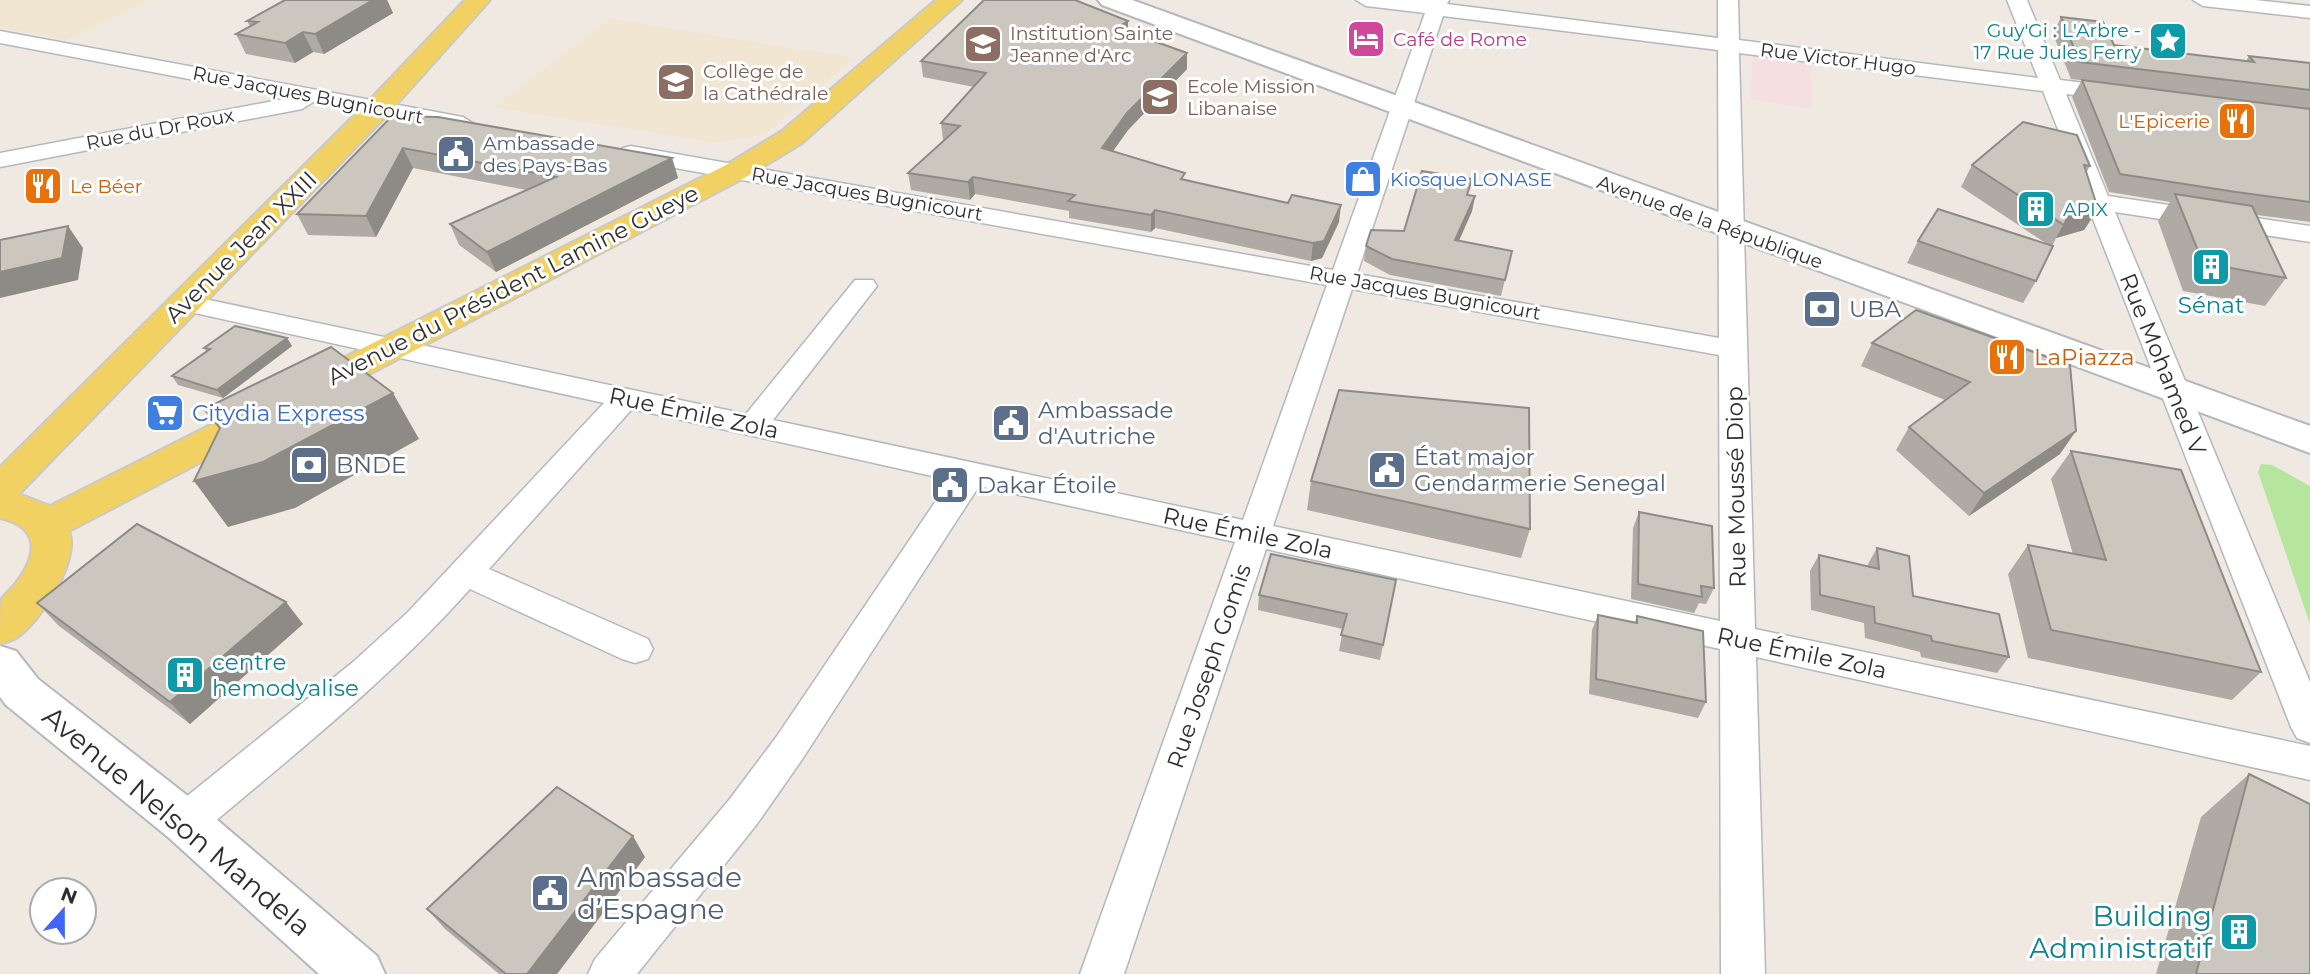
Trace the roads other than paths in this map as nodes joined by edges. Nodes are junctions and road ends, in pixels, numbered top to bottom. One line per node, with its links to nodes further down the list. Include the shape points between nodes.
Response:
1 (478, 0): 15 (main road, Avenue Jean XXIII)
2 (950, 0): 20 (main road, Avenue du Président Lamine Gueye, via 792,137)
3 (1111, 0): 16 (street, Avenue de la République)
4 (1366, 0): 8 (street, Rue Victor Hugo)
5 (1728, 0): 11 (street, Rue Moussé Diop)
6 (2017, 0): 12 (street, Rue Mohamed V)
7 (2203, 0): 9 (street)
8 (1438, 4): 11 (street, Rue Victor Hugo); 16 (street, Rue Joseph Gomis)
9 (2310, 12)
10 (0, 37): 14 (street, Rue Jacques Bugnicourt)
11 (1729, 45): 12 (street, Rue Victor Hugo); 22 (street, Rue Moussé Diop)
12 (2051, 85): 13 (street, Rue Victor Hugo); 21 (street, Rue Mohamed V)
13 (2133, 96)
14 (320, 98): 15 (street, Rue Jacques Bugnicourt); 19 (street, Rue du Dr Roux)
15 (377, 109): 17 (street, Rue Jacques Bugnicourt); 26 (main road, Avenue Jean XXIII)
16 (1404, 109): 22 (street, Avenue de la République); 24 (street, Rue Joseph Gomis)
17 (483, 127)
18 (603, 148): 20 (street, Rue Jacques Bugnicourt)
19 (0, 160)
20 (736, 171): 24 (street, Rue Jacques Bugnicourt); 27 (main road, Avenue du Président Lamine Gueye)
21 (2098, 202): 23 (street); 29 (street, Rue Mohamed V)
22 (1731, 230): 28 (street, Rue Moussé Diop); 29 (street, Avenue de la République)
23 (2310, 234)
24 (1343, 278): 28 (street, Rue Jacques Bugnicourt); 37 (street, Rue Joseph Gomis)
25 (864, 286): 31 (street)
26 (186, 303): 27 (street, Rue Émile Zola); 34 (main road, Avenue Jean XXIII)
27 (388, 347): 30 (street, Rue Émile Zola); 36 (main road, Avenue du Président Lamine Gueye)
28 (1734, 349): 40 (street, Rue Moussé Diop)
29 (2173, 390): 32 (street, Avenue de la République); 43 (street, Rue Mohamed V)
30 (625, 399): 31 (street, Rue Émile Zola); 38 (street)
31 (752, 426): 33 (street, Rue Émile Zola)
32 (2310, 440)
33 (971, 473): 37 (street, Rue Émile Zola); 47 (street, via 790,747 743,812)
34 (0, 491)
35 (0, 505): 36 (main road, via 23,509)
36 (46, 525): 39 (main road, via 53,543 50,564 37,589)
37 (1254, 535): 40 (street, Rue Émile Zola); 48 (street, Rue Joseph Gomis)
38 (466, 573): 41 (street); 45 (street, via 366,672)
39 (0, 627)
40 (1738, 639): 44 (street, Rue Émile Zola); 49 (street, Rue Moussé Diop)
41 (635, 649)
42 (0, 664): 45 (street, Avenue Nelson Mandela, via 22,692)
43 (2310, 727)
44 (2310, 762)
45 (185, 822): 46 (street, Avenue Nelson Mandela)
46 (358, 974)
47 (610, 974)
48 (1102, 974)
49 (1743, 974)

